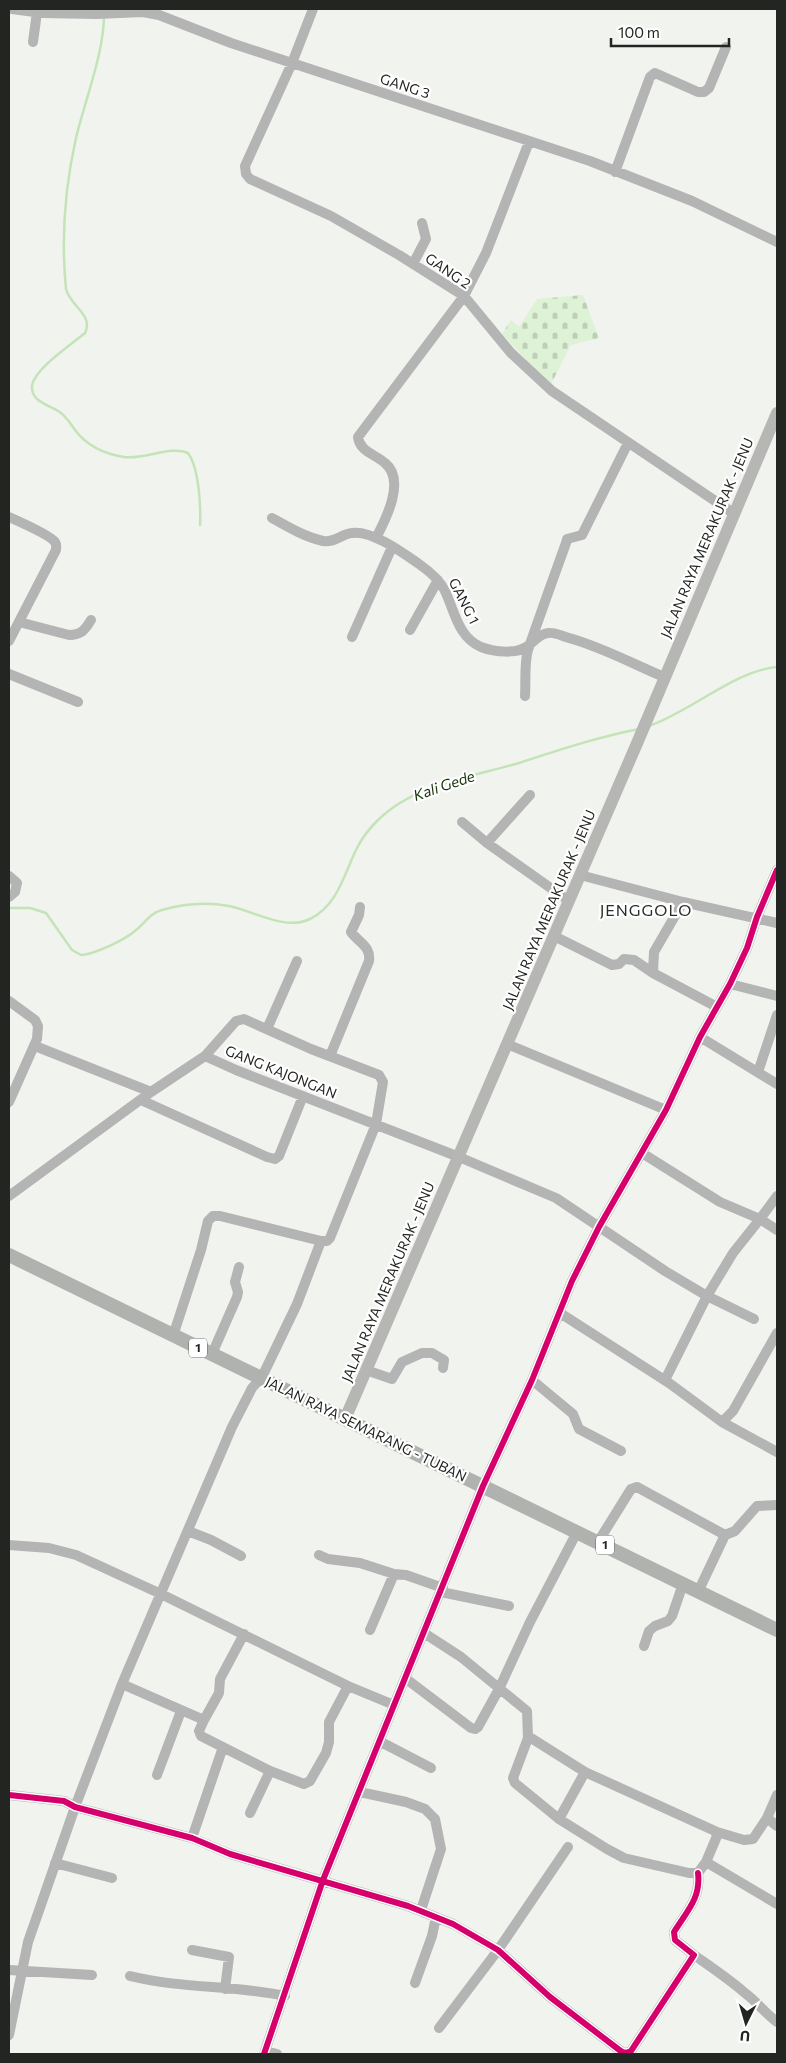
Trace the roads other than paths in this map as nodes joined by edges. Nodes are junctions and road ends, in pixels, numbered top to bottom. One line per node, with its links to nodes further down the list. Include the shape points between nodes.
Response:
1 (12, 9): 3 (street, GANG 3)
2 (313, 9): 6 (street)
3 (41, 11): 4 (street); 6 (street, GANG 3, via 159,15)
4 (33, 42)
5 (726, 47): 8 (street, via 709,88 704,92 655,73 650,76)
6 (292, 63): 7 (street, GANG 3); 11 (street, GANG 2, via 251,152 246,174 250,179 330,216)
7 (529, 142): 8 (street, GANG 3); 12 (street, via 486,253)
8 (615, 172): 10 (street, GANG 3, via 692,201)
9 (422, 223): 11 (street, via 426,238)
10 (776, 239)
11 (413, 264): 12 (street, GANG 2)
12 (464, 296): 14 (street, GANG 2, via 530,372); 18 (street, via 358,437 361,448 386,463 392,475 392,504)
13 (777, 413): 15 (main road, JALAN RAYA MERAKURAK - JENU)
14 (628, 443): 15 (street, GANG 2); 26 (street, via 582,535 567,539)
15 (734, 513): 28 (main road, JALAN RAYA MERAKURAK - JENU)
16 (9, 516): 22 (street, via 56,545)
17 (272, 518): 18 (street, GANG 1, via 325,542 353,532)
18 (376, 538): 19 (street, GANG 1)
19 (392, 547): 20 (street, GANG 1, via 420,564); 24 (street)
20 (438, 580): 23 (street); 26 (street, GANG 1, via 461,630 480,646 495,651 511,651)
21 (91, 620): 22 (street, via 81,634 76,635)
22 (19, 622): 25 (street)
23 (410, 630)
24 (352, 636)
25 (9, 642)
26 (532, 642): 28 (street, GANG 1, via 545,634 560,634); 29 (street, via 528,653)
27 (9, 674): 30 (street)
28 (664, 677): 36 (main road, JALAN RAYA MERAKURAK - JENU)
29 (525, 696)
30 (78, 702)
31 (530, 795): 33 (street)
32 (462, 822): 33 (street)
33 (487, 844): 38 (street)
34 (777, 870): 41 (street)
35 (9, 876): 37 (street, via 17,884)
36 (580, 876): 38 (main road, JALAN RAYA MERAKURAK - JENU); 39 (street)
37 (9, 897)
38 (570, 900): 43 (main road, JALAN RAYA MERAKURAK - JENU)
39 (683, 902): 41 (street); 45 (street, via 654,952)
40 (360, 907): 56 (street, via 352,932 368,948 369,961)
41 (757, 917): 42 (street); 46 (street)
42 (777, 923)
43 (554, 936): 45 (street, via 612,964 634,960); 53 (main road, JALAN RAYA MERAKURAK - JENU)
44 (297, 960): 51 (street)
45 (653, 974): 49 (street)
46 (730, 984): 47 (street); 49 (street)
47 (777, 996)
48 (9, 1001): 54 (street, via 35,1020 38,1033)
49 (717, 1007): 52 (street)
50 (777, 1015): 57 (street)
51 (266, 1029): 55 (street, via 244,1019 236,1021); 56 (street)
52 (700, 1037): 57 (street); 63 (street)
53 (507, 1044): 63 (street); 66 (main road, JALAN RAYA MERAKURAK - JENU)
54 (35, 1046): 59 (street); 62 (street)
55 (205, 1056): 59 (street, GANG KAJONGAN); 60 (street, GANG KAJONGAN)
56 (330, 1056): 64 (street, via 382,1078 384,1082)
57 (758, 1072): 58 (street)
58 (777, 1084)
59 (151, 1092): 61 (street, GANG KAJONGAN)
60 (303, 1096): 61 (street, via 280,1156 275,1159); 64 (street, GANG KAJONGAN)
61 (141, 1100): 67 (street, GANG KAJONGAN)
62 (9, 1102)
63 (666, 1110): 65 (street)
64 (376, 1124): 66 (street, GANG KAJONGAN); 72 (street, via 330,1238)
65 (642, 1153): 69 (street, via 720,1202); 70 (street)
66 (459, 1157): 70 (street, GANG KAJONGAN, via 556,1198); 82 (main road, JALAN RAYA MERAKURAK - JENU)
67 (9, 1196)
68 (777, 1196): 69 (street)
69 (760, 1219): 71 (street); 75 (street, via 733,1253)
70 (599, 1227): 75 (street, GANG KAJONGAN); 76 (street)
71 (777, 1230)
72 (321, 1241): 79 (street, via 213,1216 208,1221); 83 (street, via 304,1287)
73 (9, 1254): 79 (highway, JALAN RAYA SEMARANG - TUBAN / 1)
74 (239, 1266): 80 (street, via 235,1282 237,1297)
75 (707, 1296): 77 (street, GANG KAJONGAN); 85 (street)
76 (560, 1313): 84 (street); 85 (street)
77 (754, 1319)
78 (777, 1333): 87 (street, via 733,1411)
79 (173, 1336): 80 (highway, JALAN RAYA SEMARANG - TUBAN / 1)
80 (212, 1354): 83 (highway, JALAN RAYA SEMARANG - TUBAN / 1)
81 (443, 1368): 82 (street, via 444,1360 426,1352 402,1362 392,1379)
82 (366, 1370): 86 (main road, JALAN RAYA MERAKURAK - JENU)
83 (262, 1377): 86 (highway, JALAN RAYA SEMARANG - TUBAN / 1); 92 (street, via 252,1388 236,1418)
84 (532, 1380): 88 (street, via 573,1414 579,1429); 90 (street)
85 (665, 1380): 87 (street)
86 (345, 1419): 90 (highway, JALAN RAYA SEMARANG - TUBAN / 1)
87 (722, 1422): 89 (street)
88 (621, 1451)
89 (777, 1452)
90 (484, 1486): 93 (highway, JALAN RAYA SEMARANG - TUBAN / 1); 101 (street)
91 (777, 1505): 94 (street, via 757,1506 736,1531)
92 (188, 1531): 98 (street); 103 (street)
93 (576, 1532): 95 (highway, JALAN RAYA SEMARANG - TUBAN / 1); 113 (street)
94 (724, 1535): 95 (street, via 634,1487); 102 (street)
95 (598, 1542): 100 (highway, JALAN RAYA SEMARANG - TUBAN / 1)
96 (9, 1545): 103 (street, via 49,1548 76,1555)
97 (319, 1555): 99 (street, via 328,1560 360,1563)
98 (241, 1556)
99 (394, 1574): 101 (street, via 406,1575); 105 (street)
100 (683, 1584): 102 (highway, JALAN RAYA SEMARANG - TUBAN / 1); 109 (street, via 672,1616 649,1631)
101 (442, 1590): 104 (street); 107 (street)
102 (698, 1592): 106 (highway, JALAN RAYA SEMARANG - TUBAN / 1)
103 (161, 1594): 108 (street); 111 (street)
104 (509, 1606)
105 (370, 1630)
106 (777, 1630)
107 (424, 1633): 110 (street); 113 (street, via 461,1657)
108 (244, 1634): 112 (street); 116 (street, via 220,1679 218,1693)
109 (644, 1646)
110 (405, 1678): 113 (street, via 475,1729); 114 (street)
111 (122, 1684): 115 (street); 127 (street)
112 (348, 1686): 114 (street); 121 (street, via 330,1718 326,1753 310,1782 304,1784)
113 (499, 1689): 117 (street, via 527,1711)
114 (394, 1705): 118 (street)
115 (181, 1711): 116 (street); 123 (street)
116 (204, 1720): 119 (street, via 200,1734)
117 (528, 1738): 122 (street); 130 (street, via 513,1778)
118 (381, 1742): 120 (street); 124 (street)
119 (223, 1747): 121 (street); 133 (street)
120 (431, 1768)
121 (270, 1771): 128 (street)
122 (585, 1772): 130 (street); 132 (street)
123 (157, 1775)
124 (360, 1792): 139 (street); 141 (street, via 406,1802 425,1809 436,1819 440,1849)
125 (9, 1796): 127 (street, via 64,1801)
126 (777, 1796): 129 (street)
127 (75, 1807): 133 (street); 136 (street)
128 (250, 1813)
129 (767, 1818): 131 (street); 132 (street, via 750,1840)
130 (559, 1819): 137 (street, via 624,1858)
131 (777, 1826)
132 (717, 1832): 135 (street)
133 (192, 1838): 139 (street, via 230,1854)
134 (568, 1848): 144 (street)
135 (706, 1862): 137 (street); 140 (street)
136 (55, 1863): 138 (street); 147 (street, via 28,1942)
137 (698, 1873): 145 (street, via 700,1886 696,1896 674,1932 675,1940)
138 (112, 1878)
139 (323, 1880): 141 (street); 152 (street)
140 (777, 1904)
141 (421, 1910): 142 (street)
142 (436, 1917): 144 (street); 150 (street)
143 (192, 1950): 151 (street, via 229,1958)
144 (498, 1950): 145 (street, via 550,1997 626,2053); 154 (street)
145 (694, 1955): 153 (street, via 748,1994)
146 (9, 1970): 147 (street)
147 (22, 1971): 148 (street); 155 (street)
148 (92, 1975)
149 (130, 1976): 151 (street, via 181,1986)
150 (415, 1983)
151 (225, 1989): 152 (street)
152 (285, 1996): 156 (street)
153 (777, 2022)
154 (440, 2028)
155 (9, 2035)
156 (265, 2052): 157 (street)
157 (277, 2054)

